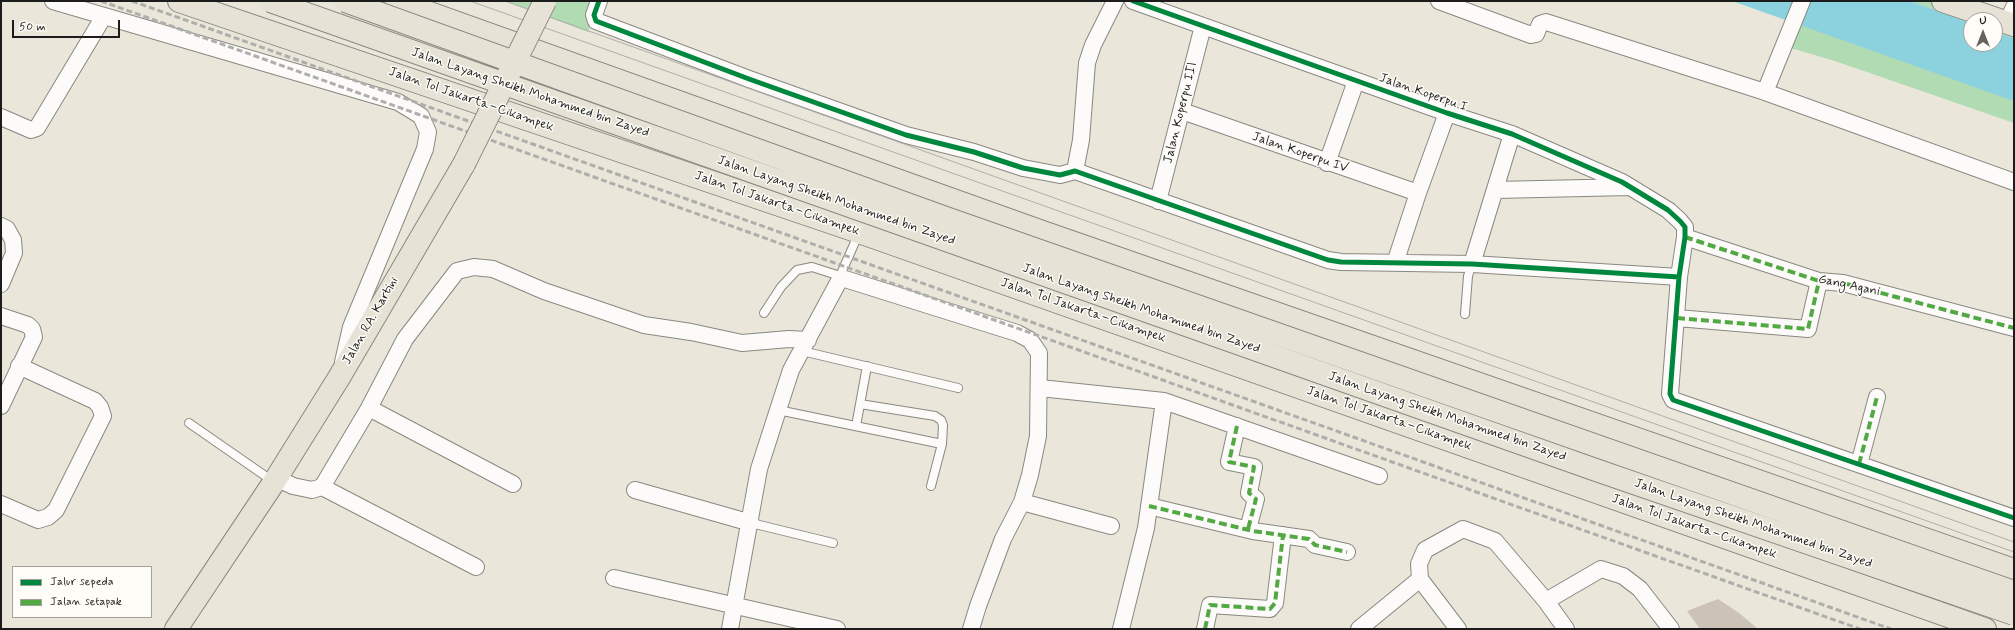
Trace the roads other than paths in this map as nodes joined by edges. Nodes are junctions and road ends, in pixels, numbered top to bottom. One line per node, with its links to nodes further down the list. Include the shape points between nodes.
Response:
1 (52, 1): 13 (street)
2 (179, 1): 30 (main road, Jalan Tol Jakarta–Cikampek)
3 (270, 1): 83 (main road, Jalan Layang Sheikh Mohammed bin Zayed, bridge, via 1596,470)
4 (345, 1): 80 (main road, Jalan Layang Sheikh Mohammed bin Zayed, bridge, via 953,221)
5 (396, 1): 77 (main road, via 1040,231)
6 (545, 1): 46 (main road, Jalan RA. Kartini, bridge, via 464,164)
7 (599, 1): 23 (street, via 594,15 596,21 756,82 906,135 974,152 1023,168 1060,175)
8 (1115, 1): 23 (street, via 1087,63 1081,140)
9 (1133, 1): 15 (street, Jalan Koperpu I)
10 (1439, 1): 17 (street, via 1531,35 1536,34 1540,24 1546,22)
11 (1802, 1): 17 (street)
12 (1943, 1): 14 (main road)
13 (104, 16): 20 (street, via 37,128 31,130); 46 (street, via 398,102 421,116 428,132 425,149 351,327)
14 (2012, 19)
15 (1203, 26): 16 (street, Jalan Koperpu I); 18 (street, Jalan Koperpu III)
16 (1356, 81): 19 (street, Jalan Koperpu I); 22 (street)
17 (1765, 92): 24 (street)
18 (1182, 111): 22 (street, Jalan Koperpu IV); 28 (street, Jalan Koperpu III)
19 (1446, 113): 21 (street, Jalan Koperpu I); 27 (street)
20 (1, 117)
21 (1512, 134): 25 (street, Jalan Koperpu I, via 1582,163); 26 (street)
22 (1327, 163): 27 (street, Jalan Koperpu IV)
23 (1075, 171): 28 (street)
24 (2014, 182)
25 (1630, 187): 26 (street); 31 (street, Jalan Koperpu I, via 1668,210 1680,221)
26 (1495, 190): 33 (street)
27 (1418, 193): 32 (street)
28 (1158, 200): 32 (street, via 1328,260)
29 (1, 226): 37 (street, via 7,229 13,240 14,253)
30 (859, 232): 35 (lane); 94 (main road, Jalan Tol Jakarta–Cikampek)
31 (1686, 236): 34 (street); 36 (street, Gang Agani)
32 (1395, 263): 33 (street)
33 (1472, 264): 34 (street); 39 (lane, via 1468,276)
34 (1679, 277): 41 (street)
35 (841, 278): 38 (lane, via 812,267 797,270 781,287); 43 (street); 48 (street, via 1009,331 1030,340 1039,353)
36 (1819, 281): 41 (street, via 1808,329); 42 (street, Gang Agani, via 1843,283)
37 (1, 284)
38 (764, 314)
39 (1465, 314)
40 (1, 316): 44 (street, via 28,325 32,329 34,337)
41 (1677, 318): 59 (street, via 1670,394 1673,400)
42 (2014, 328)
43 (805, 345): 45 (lane); 53 (street, via 761,341 742,343 644,325 544,291 494,269 474,267 456,271 405,339); 54 (street, via 791,370)
44 (19, 366): 52 (street); 67 (street, via 95,401 103,416 56,510 48,518 38,520)
45 (867, 366): 47 (lane); 51 (lane)
46 (340, 376): 61 (main road, Jalan RA. Kartini)
47 (958, 388)
48 (1040, 388): 50 (street); 66 (street, via 1038,436)
49 (1877, 397): 59 (street)
50 (1164, 401): 57 (street); 68 (street)
51 (860, 404): 56 (lane); 58 (lane, via 935,416 943,425)
52 (1, 406)
53 (369, 408): 62 (street); 64 (street)
54 (778, 410): 56 (lane); 70 (street, via 759,469)
55 (189, 423): 61 (lane)
56 (856, 426): 58 (lane)
57 (1237, 426): 60 (street); 72 (street, via 1229,462 1254,467 1249,493 1256,499)
58 (942, 444): 63 (lane)
59 (1859, 464): 69 (street)
60 (1379, 476)
61 (275, 480): 64 (street, via 312,490); 84 (main road, Jalan RA. Kartini)
62 (513, 484)
63 (931, 486)
64 (322, 487): 76 (street)
65 (635, 490): 70 (street)
66 (1022, 502): 71 (street); 87 (street, via 1003,539)
67 (1, 504)
68 (1149, 506): 72 (street); 88 (street)
69 (2014, 518)
70 (750, 523): 74 (lane); 82 (street)
71 (1111, 526)
72 (1248, 529): 73 (street)
73 (1283, 535): 75 (street, via 1309,539 1315,545); 89 (street, via 1275,603 1270,609 1210,605)
74 (833, 543)
75 (1347, 552)
76 (476, 567)
77 (2014, 570)
78 (614, 578): 82 (street)
79 (1420, 579): 81 (street, via 1419,564 1425,550 1462,529 1495,541); 90 (street); 91 (street)
80 (2014, 592)
81 (1546, 601): 92 (street); 93 (street, via 1601,569 1624,576 1640,589)
82 (734, 606): 85 (street); 86 (street)
83 (2014, 614)
84 (176, 629)
85 (730, 629)
86 (837, 629)
87 (971, 629)
88 (1121, 629)
89 (1205, 629)
90 (1359, 629)
91 (1458, 629)
92 (1566, 629)
93 (1671, 629)
94 (1985, 629)

